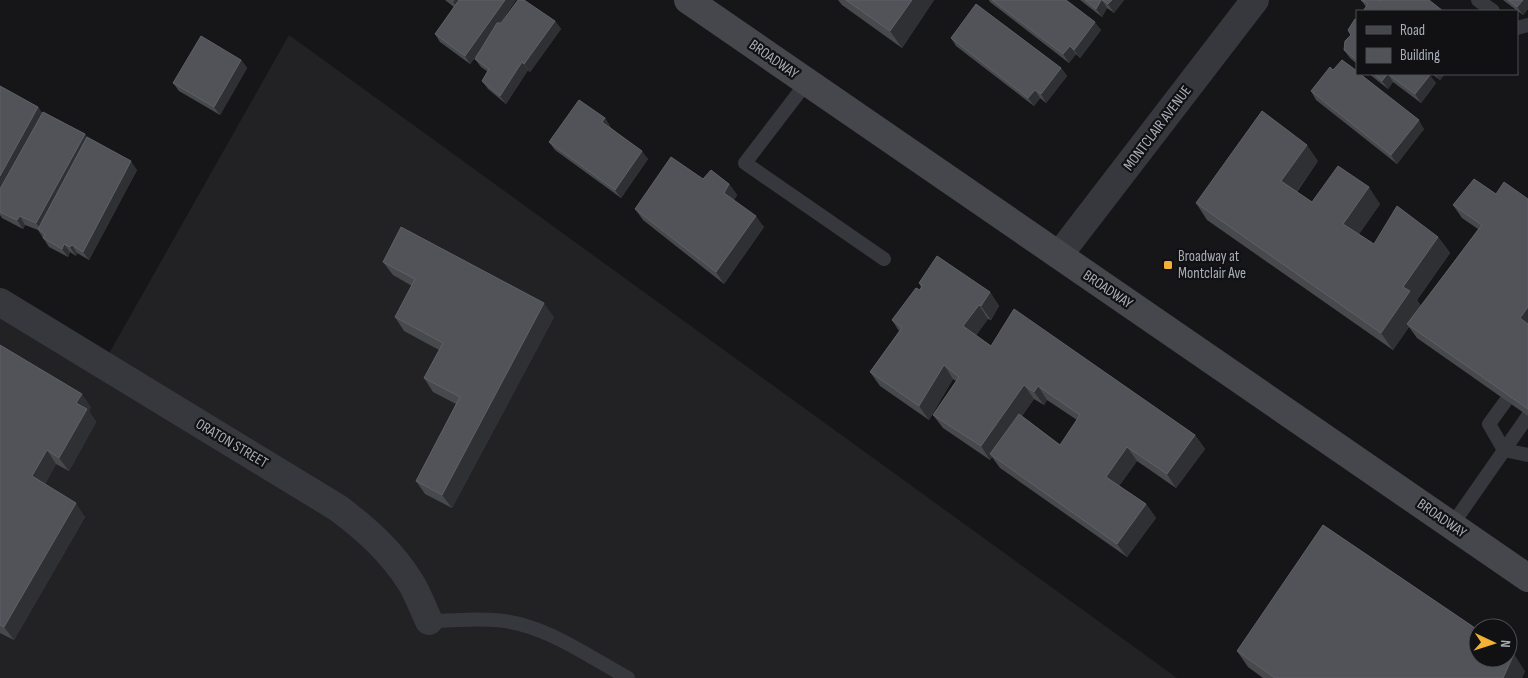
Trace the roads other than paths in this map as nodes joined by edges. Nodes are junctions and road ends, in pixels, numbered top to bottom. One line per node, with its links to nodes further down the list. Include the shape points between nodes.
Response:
1 (688, 0): 5 (main road, BROADWAY)
2 (1478, 0): 4 (lane)
3 (1249, 2): 6 (street, MONTCLAIR AVENUE)
4 (1492, 10)
5 (807, 82): 6 (main road, BROADWAY); 7 (lane, via 745,163)
6 (1059, 255): 13 (main road, BROADWAY)
7 (884, 259)
8 (0, 302): 15 (street, ORATON STREET, via 338,508 366,529 390,554 411,583)
9 (1505, 402): 11 (lane, via 1489,424)
10 (1528, 416): 11 (lane)
11 (1504, 450): 12 (lane); 13 (lane)
12 (1528, 455)
13 (1452, 525): 14 (main road, BROADWAY)
14 (1525, 569)
15 (429, 621): 16 (lane, via 495,620 527,626 552,636)
16 (628, 678)

